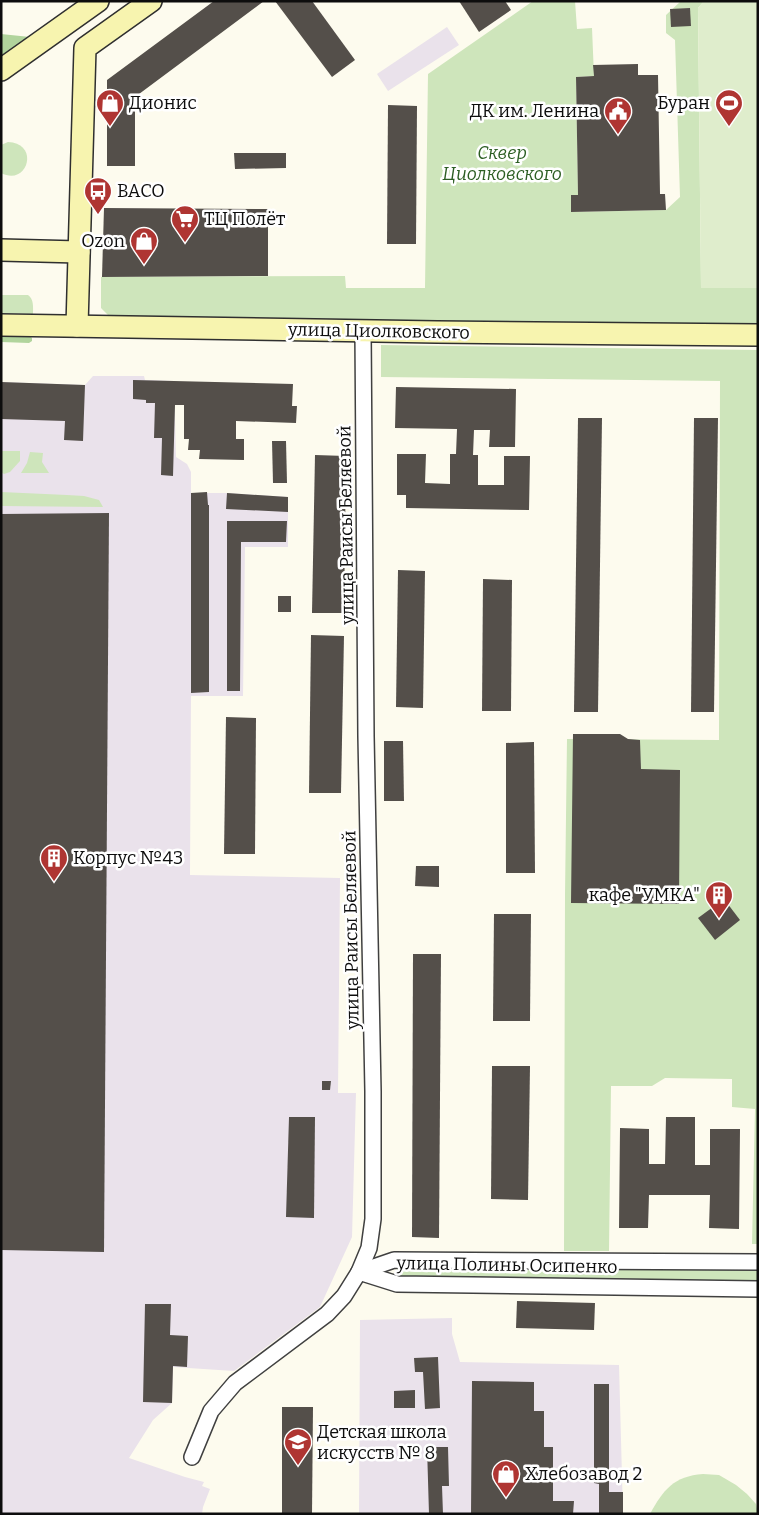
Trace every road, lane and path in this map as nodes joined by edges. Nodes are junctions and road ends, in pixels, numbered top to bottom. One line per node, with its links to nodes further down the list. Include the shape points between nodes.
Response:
1 (98, 1): 3 (street)
2 (151, 1): 5 (street, via 85,48)
3 (1, 70)
4 (1, 250): 5 (street)
5 (79, 252): 7 (street)
6 (1, 325): 7 (street, улица Циолковского)
7 (77, 326): 8 (street, улица Циолковского)
8 (363, 331): 9 (street, улица Циолковского); 11 (street, улица Раисы Беляевой, via 373,1219 369,1248)
9 (758, 335)
10 (758, 1262): 11 (street, улица Полины Осипенко, via 394,1260)
11 (358, 1272): 12 (street, улица Полины Осипенко, via 397,1284); 13 (street, улица Раисы Беляевой, via 344,1296 327,1314 235,1383 222,1397 211,1412)
12 (758, 1289)
13 (192, 1457)

